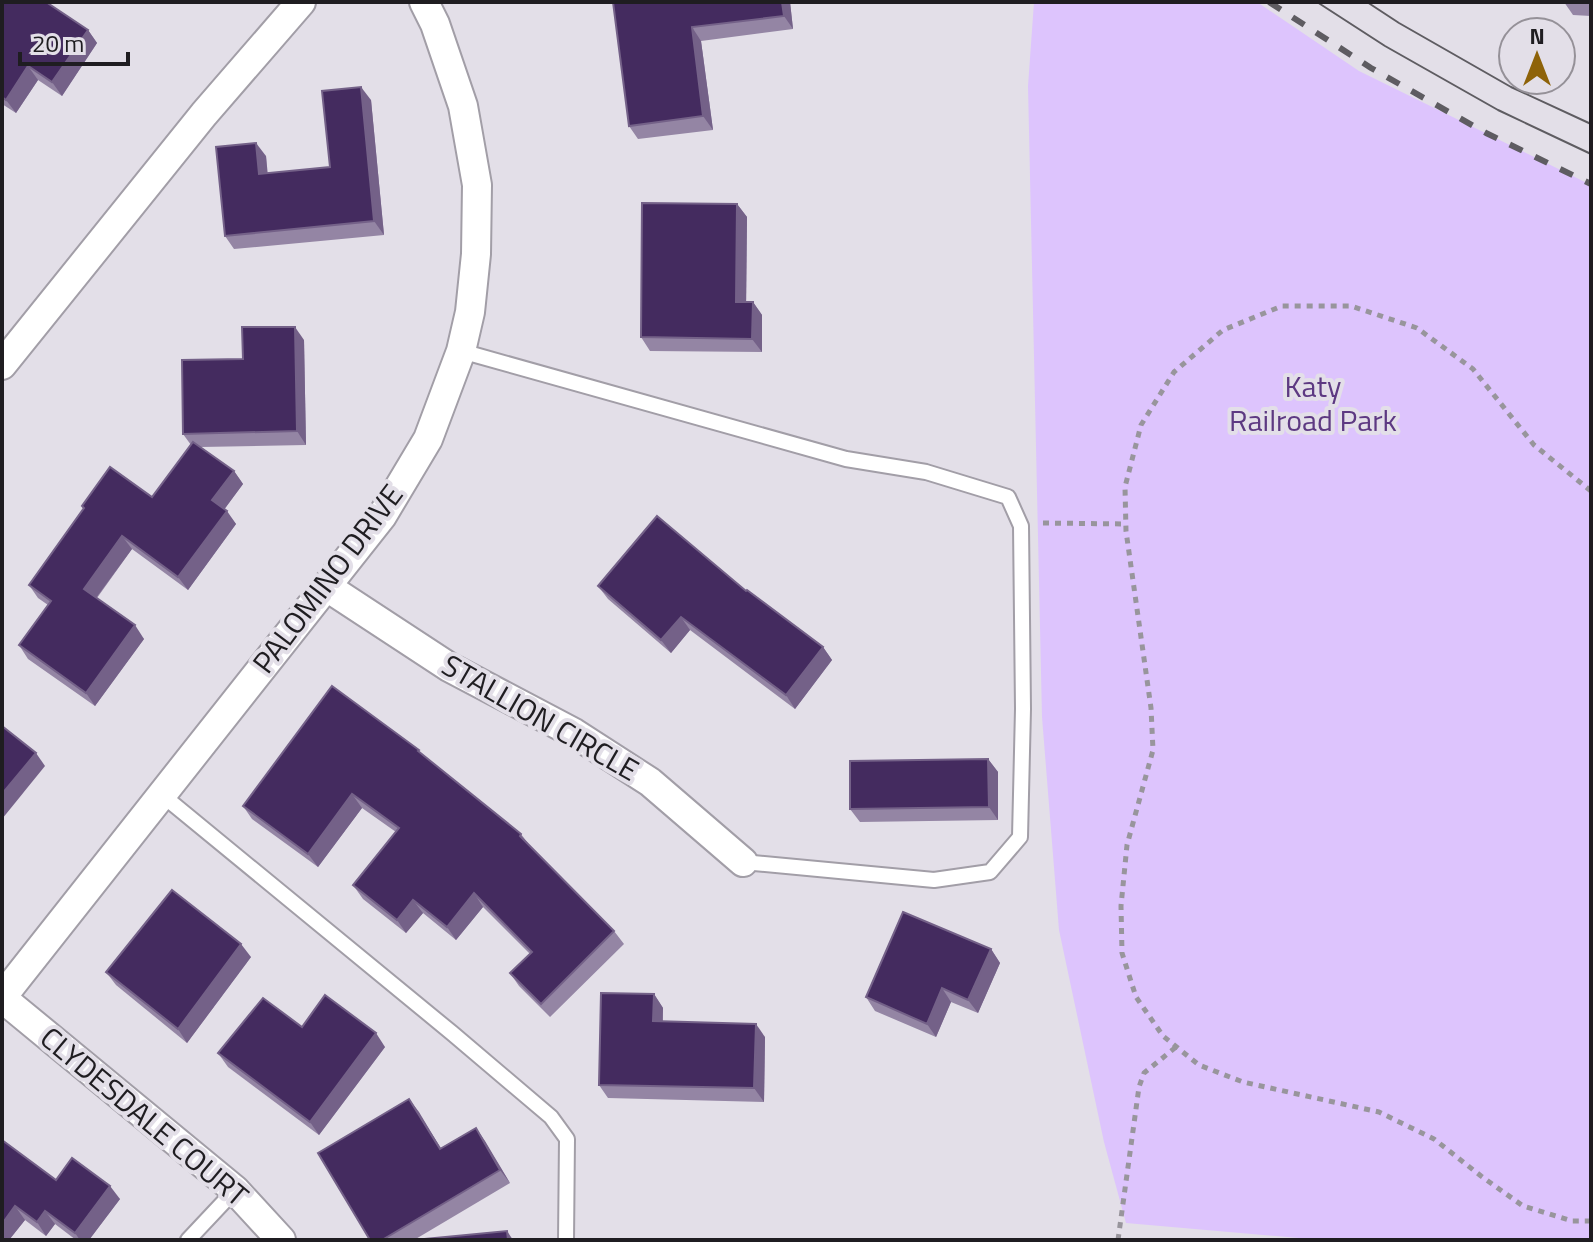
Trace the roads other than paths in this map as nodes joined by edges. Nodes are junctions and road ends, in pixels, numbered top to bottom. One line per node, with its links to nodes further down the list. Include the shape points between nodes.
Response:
1 (301, 2): 4 (street)
2 (424, 2): 3 (street, PALOMINO DRIVE, via 463,106 477,185 476,254)
3 (461, 351): 5 (street, PALOMINO DRIVE, via 428,439 382,516); 7 (lane, via 846,459 926,472 1008,497 1020,523 1020,837 990,872 934,880)
4 (2, 365)
5 (327, 587): 6 (street, PALOMINO DRIVE); 7 (street, STALLION CIRCLE, via 449,667 574,733 650,782)
6 (161, 794): 8 (street, PALOMINO DRIVE); 12 (lane, via 551,1117 567,1139)
7 (743, 862)
8 (2, 997): 9 (street, CLYDESDALE COURT)
9 (235, 1190): 10 (lane); 11 (street, CLYDESDALE COURT)
10 (188, 1240)
11 (281, 1240)
12 (566, 1240)

